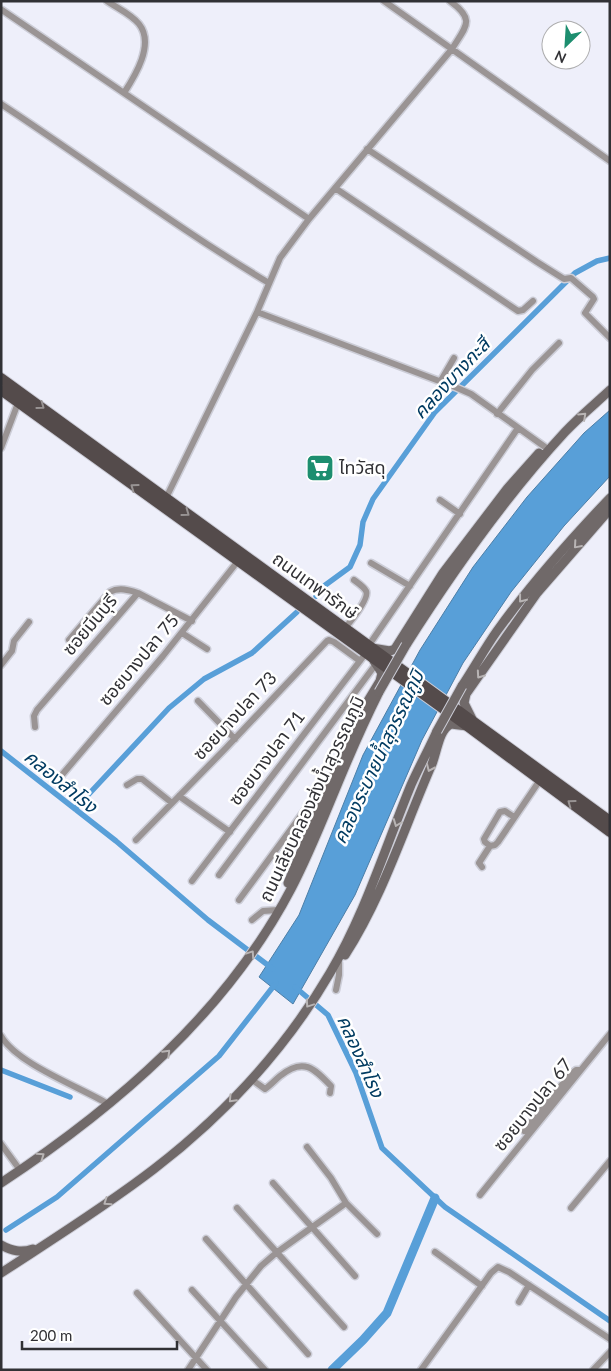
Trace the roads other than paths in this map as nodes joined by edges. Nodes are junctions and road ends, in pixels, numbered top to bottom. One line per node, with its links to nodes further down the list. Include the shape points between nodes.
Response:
1 (107, 1): 6 (street, via 132,18 143,31 141,64)
2 (384, 1): 5 (street)
3 (450, 1): 5 (street, via 465,14 467,21)
4 (2, 10): 6 (street)
5 (452, 49): 8 (street); 9 (street)
6 (124, 93): 11 (street)
7 (1, 104): 12 (street)
8 (367, 149): 10 (street); 15 (street, via 537,262 564,279 573,280 594,298 585,313)
9 (610, 161)
10 (335, 188): 11 (street); 13 (street, via 518,311)
11 (309, 219): 12 (street, via 280,258)
12 (269, 283): 14 (street)
13 (533, 301)
14 (257, 312): 19 (street); 28 (street)
15 (610, 338)
16 (559, 343): 23 (street, via 532,370)
17 (454, 358): 19 (street)
18 (1, 378): 28 (main road, ถนนเทพารักษ์, one-way to 28)
19 (440, 382): 23 (street, via 471,394)
20 (1, 390): 22 (main road, ถนนเทพารักษ์)
21 (610, 390): 25 (main road, ถนนเลียบคลองส่งน้ำสุวรรณภูมิ, one-way to 21)
22 (18, 403): 27 (street); 33 (main road, ถนนเทพารักษ์, one-way to 22)
23 (497, 414): 24 (street)
24 (518, 428): 26 (street); 32 (street)
25 (566, 431): 26 (main road); 66 (main road, ถนนเลียบคลองส่งน้ำสุวรรณภูมิ, bridge, via 515,491 442,589 406,645 359,733 303,865)
26 (545, 447): 44 (main road, via 507,489 443,573 396,648)
27 (1, 448)
28 (166, 498): 40 (main road, ถนนเทพารักษ์, one-way to 40)
29 (610, 498): 68 (main road, one-way to 68, bridge, via 575,535 497,631 462,686 412,784 369,893)
30 (440, 500): 32 (street)
31 (610, 509): 47 (main road, one-way to 47, via 537,593 466,694 464,703)
32 (460, 514): 36 (street)
33 (238, 561): 38 (street, ซอยบางปลา 75); 44 (main road, ถนนเทพารักษ์)
34 (371, 563): 36 (street)
35 (354, 580): 40 (street, via 367,594)
36 (410, 586): 44 (street)
37 (138, 593): 38 (street, ซอยมีนบุรี); 42 (street, via 123,589 110,592); 48 (street, ซอยมีนบุรี, via 37,710)
38 (192, 621): 41 (street, ซอยบางปลา 75)
39 (29, 622): 45 (street)
40 (345, 628): 44 (main road, ถนนเทพารักษ์)
41 (182, 633): 43 (street); 50 (street, ซอยบางปลา 75)
42 (69, 640)
43 (207, 649)
44 (369, 655): 47 (main road, ถนนเทพารักษ์, bridge, via 388,664); 49 (street, ซอยบางปลา 73, via 332,640 327,641); 55 (main road, via 382,673 380,681 363,709); 58 (street, ซอยบางปลา 71); 63 (street)
45 (1, 665)
46 (198, 701): 49 (street)
47 (470, 723): 51 (main road, ถนนเทพารักษ์); 57 (main road, ถนนเทพารักษ์); 68 (main road, one-way to 68, via 452,724 444,729 376,898 352,944)
48 (35, 727)
49 (235, 738): 53 (street, ซอยบางปลา 73)
50 (61, 776)
51 (540, 780): 56 (street); 59 (main road, ถนนเทพารักษ์, one-way to 51)
52 (127, 786): 54 (street, via 142,779)
53 (179, 796): 54 (street, ซอยบางปลา 73); 58 (street)
54 (172, 803): 60 (street, ซอยบางปลา 73)
55 (322, 803): 65 (street, via 308,806); 66 (main road)
56 (514, 817): 61 (street, via 498,842); 61 (street, via 506,811 500,812 484,838)
57 (610, 821)
58 (230, 832): 64 (street, ซอยบางปลา 71)
59 (610, 832)
60 (136, 840)
61 (490, 846): 62 (street, via 479,863)
62 (482, 867)
63 (219, 875)
64 (192, 881)
65 (239, 900)
66 (276, 915): 67 (street, via 263,911); 75 (main road, ถนนเลียบคลองส่งน้ำสุวรรณภูมิ, one-way to 66, via 158,1062 227,986)
67 (252, 920)
68 (334, 968): 69 (street, via 340,975); 73 (main road, one-way to 73, via 288,1036)
69 (336, 990)
70 (610, 1034): 72 (street, ซอยบางปลา 67)
71 (1, 1036): 75 (street, via 8,1046 41,1069)
72 (580, 1070): 76 (street, via 571,1074); 83 (street, ซอยบางปลา 67)
73 (251, 1079): 74 (street, via 265,1089 282,1074 306,1065 332,1087); 91 (main road, one-way to 91, via 154,1169)
74 (330, 1093)
75 (108, 1104): 80 (main road, ถนนเลียบคลองส่งน้ำสุวรรณภูมิ, one-way to 75)
76 (524, 1131)
77 (1, 1144): 80 (street)
78 (307, 1147): 84 (street)
79 (610, 1161): 86 (street)
80 (20, 1170): 81 (main road, ถนนเลียบคลองส่งน้ำสุวรรณภูมิ)
81 (1, 1183)
82 (273, 1183): 87 (street)
83 (480, 1195)
84 (346, 1203): 87 (street); 88 (street)
85 (237, 1208): 93 (street)
86 (571, 1208)
87 (312, 1228): 93 (street); 95 (street)
88 (376, 1234)
89 (206, 1239): 96 (street)
90 (1, 1245): 91 (main road, via 24,1252)
91 (44, 1245): 94 (main road)
92 (435, 1252): 98 (street)
93 (276, 1253): 96 (street); 103 (street)
94 (1, 1273)
95 (355, 1276)
96 (246, 1283): 102 (street); 106 (street)
97 (529, 1285): 98 (street, via 498,1267); 101 (street); 104 (street)
98 (482, 1286): 111 (street)
99 (192, 1290): 102 (street)
100 (137, 1293): 107 (street)
101 (518, 1302)
102 (220, 1320): 107 (street); 110 (street)
103 (344, 1327)
104 (610, 1339)
105 (610, 1352): 112 (street)
106 (308, 1354)
107 (196, 1358): 108 (street); 109 (street)
108 (188, 1370)
109 (206, 1370)
110 (265, 1370)
111 (421, 1370)
112 (593, 1370)

